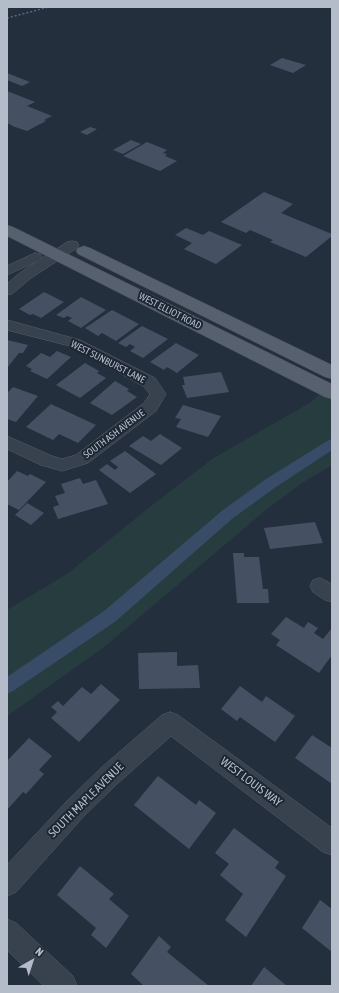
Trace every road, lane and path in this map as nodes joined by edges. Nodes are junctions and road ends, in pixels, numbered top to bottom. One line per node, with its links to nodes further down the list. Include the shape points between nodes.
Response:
1 (7, 214): 3 (main road, WEST ELLIOT ROAD)
2 (7, 230): 3 (main road, WEST ELLIOT ROAD)
3 (60, 247): 4 (street); 5 (street); 7 (main road, WEST ELLIOT ROAD); 8 (main road, WEST ELLIOT ROAD)
4 (7, 271)
5 (7, 291)
6 (7, 325): 9 (street, WEST SUNBURST LANE, via 75,343 149,382)
7 (332, 373)
8 (332, 392)
9 (158, 394): 10 (street, SOUTH ASH AVENUE, via 150,407 82,459 62,465 47,461)
10 (7, 442)
11 (170, 722): 12 (street, WEST LOUIS WAY); 13 (street, SOUTH MAPLE AVENUE, via 76,808)
12 (332, 843)
13 (7, 883)
14 (7, 932): 15 (street)
15 (63, 986)

